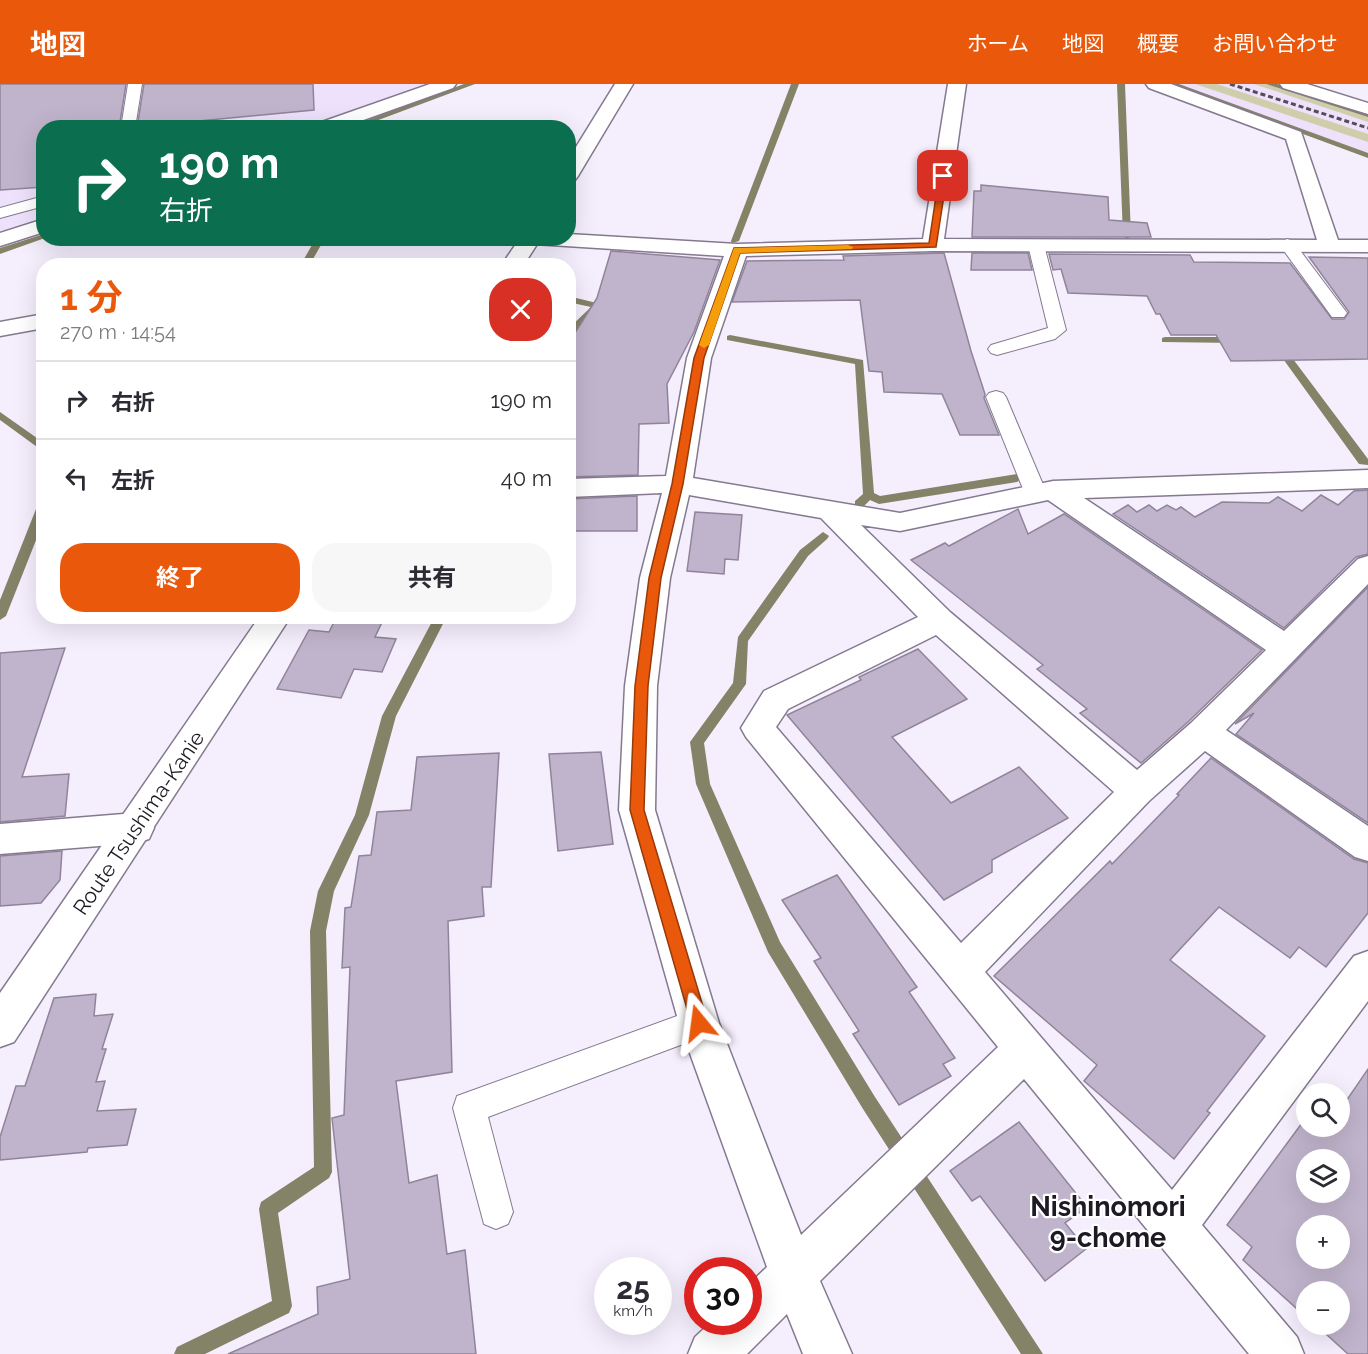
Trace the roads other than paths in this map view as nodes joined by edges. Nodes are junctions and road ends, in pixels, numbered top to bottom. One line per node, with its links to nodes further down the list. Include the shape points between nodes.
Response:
1 (135, 84): 10 (lane)
2 (447, 84): 11 (street)
3 (624, 84): 12 (street)
4 (957, 84): 19 (street)
5 (1155, 84): 21 (street, via 1294,136)
6 (1289, 84): 8 (street)
7 (1345, 84): 8 (street)
8 (1320, 94): 9 (street)
9 (1368, 109)
10 (129, 120)
11 (345, 120)
12 (576, 163)
13 (36, 203): 14 (lane)
14 (0, 213)
15 (36, 228): 16 (street)
16 (0, 240)
17 (576, 241): 23 (street)
18 (1287, 244): 20 (street); 21 (street); 24 (lane)
19 (933, 245): 20 (street); 23 (street)
20 (1036, 245): 27 (lane, via 1058,330)
21 (1329, 245): 22 (street)
22 (1368, 246)
23 (737, 250): 30 (street, via 699,358)
24 (1338, 313)
25 (36, 322): 26 (street)
26 (0, 329)
27 (997, 349)
28 (996, 397): 32 (lane)
29 (1368, 479): 32 (street)
30 (678, 484): 31 (street); 33 (street); 45 (street, via 655,578 641,686 637,810)
31 (576, 488)
32 (1045, 492): 33 (street, via 900,522); 37 (street)
33 (831, 511): 35 (street)
34 (1368, 566): 37 (street)
35 (939, 620): 39 (street); 44 (street, via 776,700 758,728)
36 (271, 624): 40 (street, Route Tsushima-Kanie)
37 (1286, 648): 38 (street)
38 (1203, 732): 39 (street); 42 (street)
39 (1137, 791): 44 (street)
40 (136, 828): 41 (street); 46 (street, Route Tsushima-Kanie)
41 (0, 839)
42 (1368, 846)
43 (1368, 969): 49 (street)
44 (960, 971): 47 (street)
45 (699, 1023): 48 (lane, via 469,1108); 50 (street)
46 (0, 1028)
47 (1025, 1049): 49 (street); 50 (street)
48 (496, 1212)
49 (1172, 1227): 55 (street)
50 (794, 1276): 51 (street); 54 (street)
51 (762, 1306)
52 (732, 1335): 53 (street)
53 (712, 1354)
54 (828, 1354)
55 (1280, 1354)

